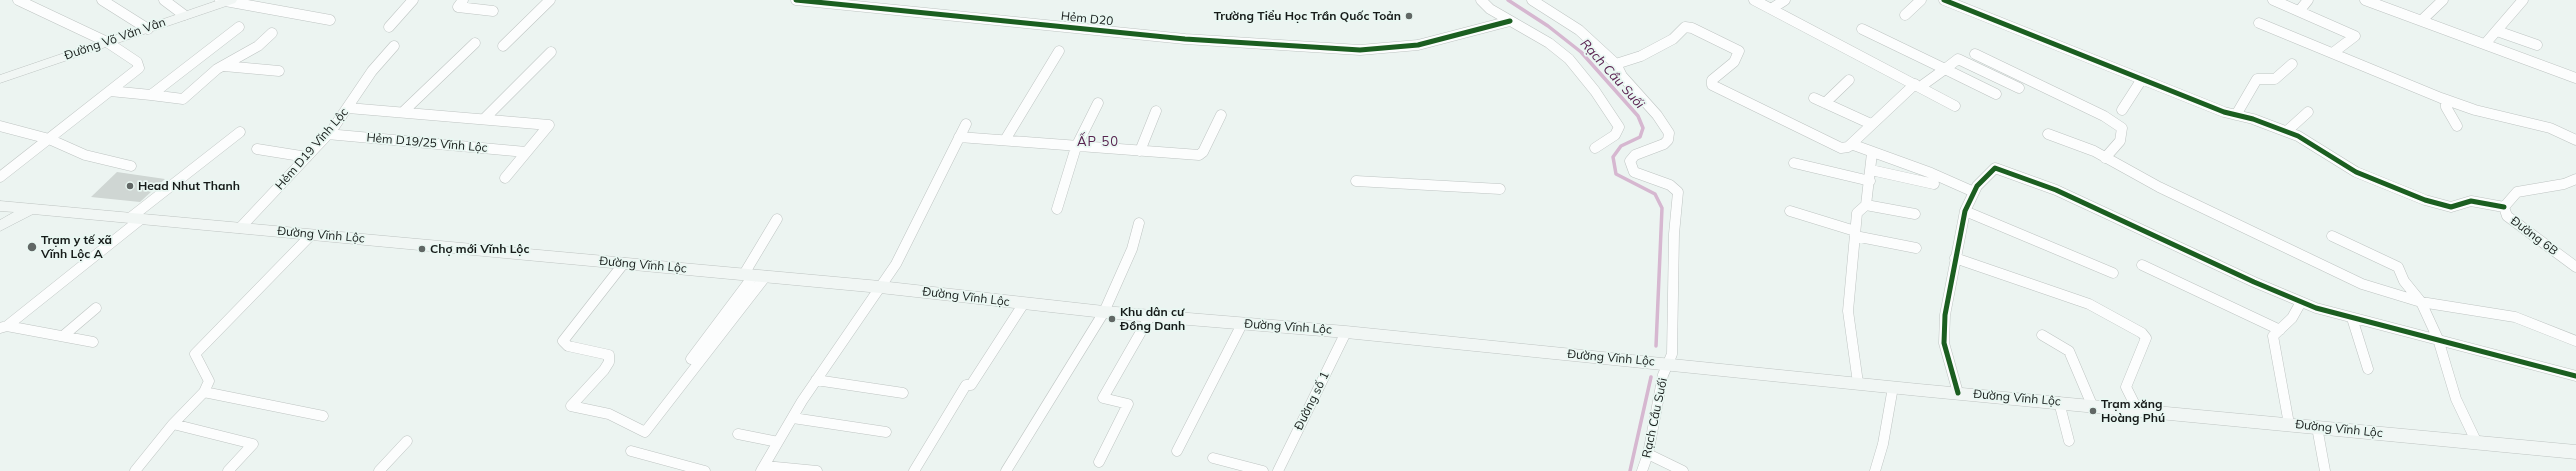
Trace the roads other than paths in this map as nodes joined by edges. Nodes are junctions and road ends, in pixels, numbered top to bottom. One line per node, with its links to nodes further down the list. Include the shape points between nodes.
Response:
1 (18, 0): 35 (street)
2 (102, 0): 31 (street)
3 (164, 0): 23 (street)
4 (413, 0): 30 (street)
5 (463, 0): 22 (street, via 458,7)
6 (550, 0): 39 (street)
7 (796, 0): 27 (street, Hẻm D20, via 1185,39 1377,50 1418,46)
8 (1481, 0): 27 (street, via 1490,9)
9 (1532, 0): 45 (street, Rạch Cầu Suối, via 1544,12 1579,30)
10 (1754, 0): 20 (street)
11 (1785, 0): 20 (street)
12 (1921, 0): 24 (street)
13 (1944, 0): 52 (street)
14 (2273, 0): 21 (street)
15 (2308, 0): 21 (street)
16 (2365, 0): 26 (street)
17 (2443, 0): 26 (street)
18 (2523, 0): 33 (street)
19 (225, 1): 23 (main road, Đường Võ Văn Vân); 25 (street)
20 (1771, 9): 54 (street)
21 (2300, 10): 43 (street, via 2355,36)
22 (493, 11)
23 (184, 15): 31 (main road, Đường Võ Văn Vân)
24 (1905, 15)
25 (330, 20)
26 (2422, 20): 37 (street)
27 (1510, 21): 86 (street, via 1524,25 1569,59 1614,116 1618,131)
28 (2259, 23): 43 (street)
29 (239, 27): 58 (street)
30 (389, 27)
31 (148, 29): 35 (main road, Đường Võ Văn Vân)
32 (1862, 29): 48 (street)
33 (2496, 31): 37 (street); 40 (street)
34 (272, 33): 47 (street, via 258,46)
35 (106, 42): 51 (main road, Đường Võ Văn Vân); 56 (street, via 138,62 139,68)
36 (475, 43): 66 (street)
37 (2485, 44): 50 (street)
38 (394, 46): 64 (street, Hẻm D19 Vĩnh Lộc, via 372,71)
39 (503, 46)
40 (2537, 46)
41 (1059, 51): 82 (street)
42 (551, 52): 71 (street)
43 (2334, 52): 60 (street, via 2365,68)
44 (1975, 54): 92 (street, via 2104,116 2122,128 2120,141)
45 (1616, 64): 84 (street, via 1640,56 1673,39 1685,27 1692,28 1739,52 1734,62 1712,80 1712,85 1836,146 1845,148); 145 (street, Rạch Cầu Suối, via 1622,76 1669,133 1664,144 1641,151 1630,162 1634,172 1670,185 1678,192 1674,234 1672,354)
46 (2292, 64): 70 (street, via 2275,79 2257,79)
47 (224, 66): 49 (street); 58 (street, via 217,69 183,99)
48 (1945, 69): 54 (street); 55 (street, via 1958,59); 57 (street)
49 (279, 71)
50 (2576, 78)
51 (0, 79)
52 (2142, 79): 65 (street); 70 (street)
53 (1849, 80): 62 (street)
54 (1918, 86): 63 (street); 73 (street)
55 (2018, 88)
56 (110, 91): 58 (street); 81 (street)
57 (1996, 94)
58 (151, 95)
59 (1814, 98): 62 (street)
60 (2446, 100): 74 (street, via 2446,107); 83 (street, via 2475,110 2550,128)
61 (1098, 103): 85 (street)
62 (1825, 103): 73 (street)
63 (1955, 106)
64 (348, 108): 66 (street); 78 (street, Hẻm D19 Vĩnh Lộc)
65 (2122, 110)
66 (404, 111): 71 (street)
67 (1156, 111): 88 (street)
68 (2308, 112): 76 (street)
69 (1221, 115): 88 (street, via 1203,152 1199,155)
70 (2236, 115): 76 (street)
71 (484, 119): 89 (street, via 549,125)
72 (966, 124): 80 (street)
73 (1871, 124): 84 (street)
74 (2457, 126)
75 (2, 130): 81 (street)
76 (2287, 131): 106 (street, via 2318,147 2356,172 2425,200 2451,207 2471,201)
77 (240, 132): 112 (street)
78 (327, 134): 89 (street, Hẻm D19/25 Vĩnh Lộc); 91 (street, Hẻm D19 Vĩnh Lộc)
79 (2048, 134): 92 (street)
80 (959, 137): 82 (street); 127 (street, via 896,264)
81 (50, 139): 94 (street, via 85,155); 96 (street)
82 (1005, 140): 85 (street)
83 (2576, 140)
84 (1851, 144): 90 (street)
85 (1076, 147): 88 (street); 107 (street)
86 (1595, 148)
87 (257, 149): 91 (street)
88 (1140, 151)
89 (526, 152): 97 (street)
90 (1872, 153): 95 (street); 103 (street, via 1931,173)
91 (307, 157): 116 (street, Hẻm D19 Vĩnh Lộc)
92 (2106, 158): 129 (street, via 2159,188 2362,284)
93 (1794, 163): 100 (street)
94 (131, 166)
95 (1871, 170): 100 (street); 101 (street)
96 (0, 177)
97 (505, 178)
98 (2576, 178): 106 (street, Đường 6B, via 2564,184 2517,192)
99 (1356, 181): 102 (street)
100 (1870, 181): 104 (street)
101 (1934, 184)
102 (1500, 189)
103 (1974, 192): 109 (street); 128 (street, via 1996,168 2084,202)
104 (1866, 204): 111 (street); 117 (street, via 1857,213)
105 (0, 206): 108 (main road, Đường Vĩnh Lộc)
106 (2504, 207): 124 (street, Đường 6B, via 2507,216)
107 (1057, 209)
108 (29, 210): 112 (main road, Đường Vĩnh Lộc); 115 (main road)
109 (1965, 211): 121 (street); 125 (street)
110 (1790, 212): 117 (street)
111 (1915, 214)
112 (136, 218): 116 (main road, Đường Vĩnh Lộc); 136 (street)
113 (777, 219): 126 (street)
114 (1139, 223): 132 (street, via 1132,249)
115 (0, 226)
116 (240, 228): 118 (main road, Đường Vĩnh Lộc)
117 (1855, 233): 120 (street); 149 (street, via 1848,311)
118 (312, 235): 122 (main road, Đường Vĩnh Lộc); 151 (street, via 195,354 209,382)
119 (2332, 236): 129 (street, via 2398,267 2404,281)
120 (1916, 248)
121 (1955, 258): 153 (street, via 1945,315 1944,343); 156 (street, via 2089,304 2142,333 2146,338 2126,387)
122 (624, 263): 126 (main road, Đường Vĩnh Lộc); 126 (street, via 563,341 568,346 609,355 609,362 604,370 572,406 609,414 645,432)
123 (2142, 265): 137 (street)
124 (2576, 267)
125 (2113, 273)
126 (755, 275): 127 (main road, Đường Vĩnh Lộc); 144 (street)
127 (880, 287): 130 (main road, Đường Vĩnh Lộc); 148 (street)
128 (2301, 302): 134 (street); 137 (street, via 2292,318)
129 (2421, 302): 141 (street); 142 (street, via 2515,317)
130 (1024, 303): 132 (main road, Đường Vĩnh Lộc); 181 (street, via 971,386 966,385)
131 (96, 308): 140 (street)
132 (1104, 312): 133 (main road, Đường Vĩnh Lộc); 174 (street)
133 (1150, 316): 135 (main road, Đường Vĩnh Lộc); 173 (street, via 1103,398 1128,404)
134 (2352, 318): 141 (street); 146 (street)
135 (1242, 324): 138 (main road, Đường Vĩnh Lộc); 169 (street)
136 (3, 327): 140 (street)
137 (2280, 330): 160 (street, via 2273,336)
138 (1346, 332): 145 (main road, Đường Vĩnh Lộc); 183 (street, Đường số 1)
139 (2042, 335): 155 (street, via 2070,351)
140 (63, 336): 143 (street)
141 (2438, 339): 147 (street); 166 (street, via 2456,399)
142 (2576, 341)
143 (93, 342)
144 (691, 359)
145 (1668, 364): 149 (main road, Đường Vĩnh Lộc); 171 (street, Rạch Cầu Suối, via 1663,375)
146 (2368, 369)
147 (2576, 376)
148 (816, 380): 152 (street); 158 (street)
149 (1858, 383): 150 (main road, Đường Vĩnh Lộc)
150 (1894, 387): 153 (main road, Đường Vĩnh Lộc); 186 (street)
151 (204, 392): 157 (street); 159 (street)
152 (903, 393)
153 (1958, 393): 154 (main road, Đường Vĩnh Lộc)
154 (2059, 402): 155 (main road, Đường Vĩnh Lộc); 165 (street)
155 (2092, 405): 156 (main road, Đường Vĩnh Lộc)
156 (2137, 409): 160 (main road, Đường Vĩnh Lộc)
157 (323, 416)
158 (793, 418): 162 (street); 167 (street)
159 (173, 424): 176 (street); 177 (street, via 253,444)
160 (2289, 424): 161 (main road, Đường Vĩnh Lộc)
161 (2317, 427): 166 (main road, Đường Vĩnh Lộc); 187 (street)
162 (886, 432)
163 (738, 434): 167 (street)
164 (406, 441): 178 (street)
165 (2069, 441)
166 (2476, 441): 170 (main road, Đường Vĩnh Lộc)
167 (778, 442): 175 (street)
168 (631, 451): 179 (street)
169 (1177, 451)
170 (2576, 452)
171 (1648, 454): 184 (street, Rạch Cầu Suối); 185 (street)
172 (1213, 458): 182 (street)
173 (1099, 462)
174 (1009, 467)
175 (763, 468): 180 (street)
176 (136, 471)
177 (228, 471)
178 (379, 471)
179 (705, 471)
180 (817, 471)
181 (914, 471)
182 (1263, 471)
183 (1278, 471)
184 (1642, 471)
185 (1683, 471)
186 (1875, 471)
187 (2325, 471)

